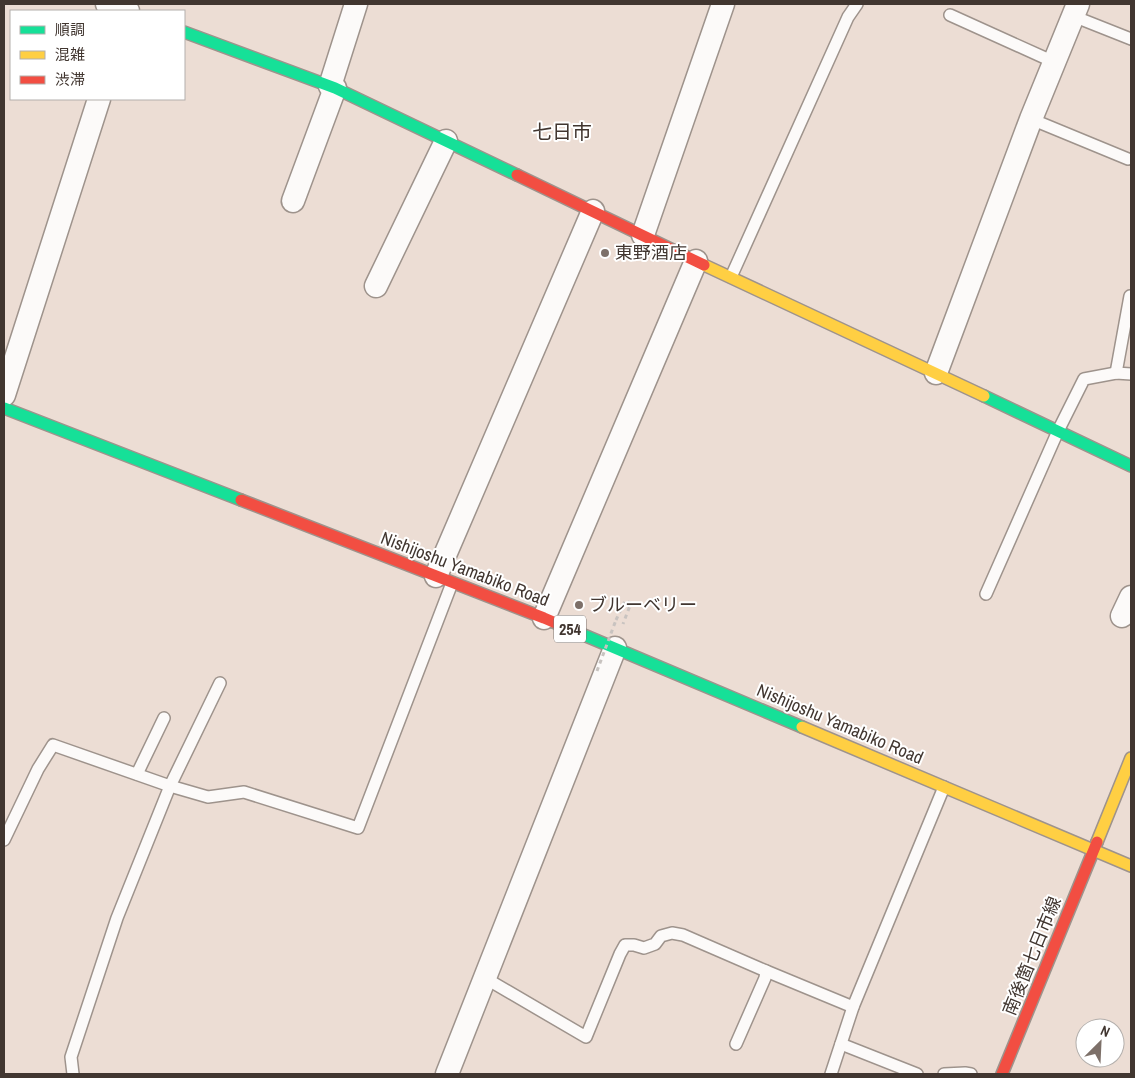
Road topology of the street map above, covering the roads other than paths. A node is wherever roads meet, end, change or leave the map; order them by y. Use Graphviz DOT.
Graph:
graph roads {
  1 [pos="107,4"];
  2 [pos="356,4"];
  3 [pos="723,4"];
  4 [pos="857,4"];
  5 [pos="125,10"];
  6 [pos="1076,10"];
  7 [pos="950,15"];
  8 [pos="185,32"];
  9 [pos="1131,39"];
  10 [pos="1054,62"];
  11 [pos="333,87"];
  12 [pos="98,100"];
  13 [pos="1031,119"];
  14 [pos="446,141"];
  15 [pos="1128,159"];
  16 [pos="293,201"];
  17 [pos="594,211"];
  18 [pos="643,235"];
  19 [pos="696,261"];
  20 [pos="731,278"];
  21 [pos="376,286"];
  22 [pos="1130,296"];
  23 [pos="936,373"];
  24 [pos="1116,373"];
  25 [pos="1131,374"];
  26 [pos="4,395"];
  27 [pos="4,408"];
  28 [pos="1058,431"];
  29 [pos="1131,466"];
  30 [pos="444,580"];
  31 [pos="986,594"];
  32 [pos="544,618"];
  33 [pos="618,639"];
  34 [pos="220,683"];
  35 [pos="164,718"];
  36 [pos="1131,758"];
  37 [pos="137,774"];
  38 [pos="170,786"];
  39 [pos="944,787"];
  40 [pos="4,840"];
  41 [pos="1094,851"];
  42 [pos="1131,866"];
  43 [pos="766,971"];
  44 [pos="485,978"];
  45 [pos="853,1007"];
  46 [pos="736,1044"];
  47 [pos="841,1044"];
  48 [pos="73,1074"];
  49 [pos="447,1074"];
  50 [pos="831,1074"];
  51 [pos="917,1074"];
  52 [pos="944,1074"];
  53 [pos="970,1074"];
  54 [pos="1002,1074"];
  1 -- 5 [label="street"];
  2 -- 11 [label="street"];
  3 -- 18 [label="street"];
  4 -- 20 [label="lane"];
  6 -- 9 [label="lane"];
  6 -- 10 [label="street"];
  7 -- 10 [label="lane"];
  8 -- 11 [label="main road"];
  10 -- 13 [label="street"];
  11 -- 14 [label="main road"];
  11 -- 16 [label="street"];
  12 -- 26 [label="street"];
  13 -- 15 [label="lane"];
  13 -- 23 [label="street"];
  14 -- 17 [label="main road"];
  14 -- 21 [label="street"];
  17 -- 18 [label="main road"];
  17 -- 30 [label="street"];
  18 -- 19 [label="main road"];
  19 -- 20 [label="main road"];
  19 -- 32 [label="street"];
  20 -- 23 [label="main road"];
  22 -- 24 [label="lane"];
  23 -- 28 [label="main road"];
  24 -- 25 [label="lane"];
  24 -- 28 [label="lane"];
  27 -- 30 [label="main road, Nishijoshu Yamabiko Road / 254"];
  28 -- 29 [label="main road"];
  28 -- 31 [label="lane"];
  30 -- 32 [label="main road, Nishijoshu Yamabiko Road / 254"];
  30 -- 38 [label="lane"];
  32 -- 33 [label="main road, Nishijoshu Yamabiko Road / 254"];
  33 -- 39 [label="main road, Nishijoshu Yamabiko Road / 254"];
  33 -- 44 [label="street"];
  34 -- 38 [label="lane"];
  35 -- 37 [label="lane"];
  36 -- 41 [label="main road, 南後箇七日市線"];
  37 -- 38 [label="lane"];
  37 -- 40 [label="lane"];
  38 -- 48 [label="lane"];
  39 -- 41 [label="main road, Nishijoshu Yamabiko Road / 254"];
  39 -- 45 [label="lane"];
  41 -- 42 [label="main road, Nishijoshu Yamabiko Road / 254"];
  41 -- 54 [label="main road, 南後箇七日市線"];
  43 -- 44 [label="lane"];
  43 -- 45 [label="lane"];
  43 -- 46 [label="lane"];
  44 -- 49 [label="street"];
  45 -- 47 [label="lane"];
  47 -- 50 [label="lane"];
  47 -- 51 [label="lane"];
  52 -- 53 [label="lane"];
}
